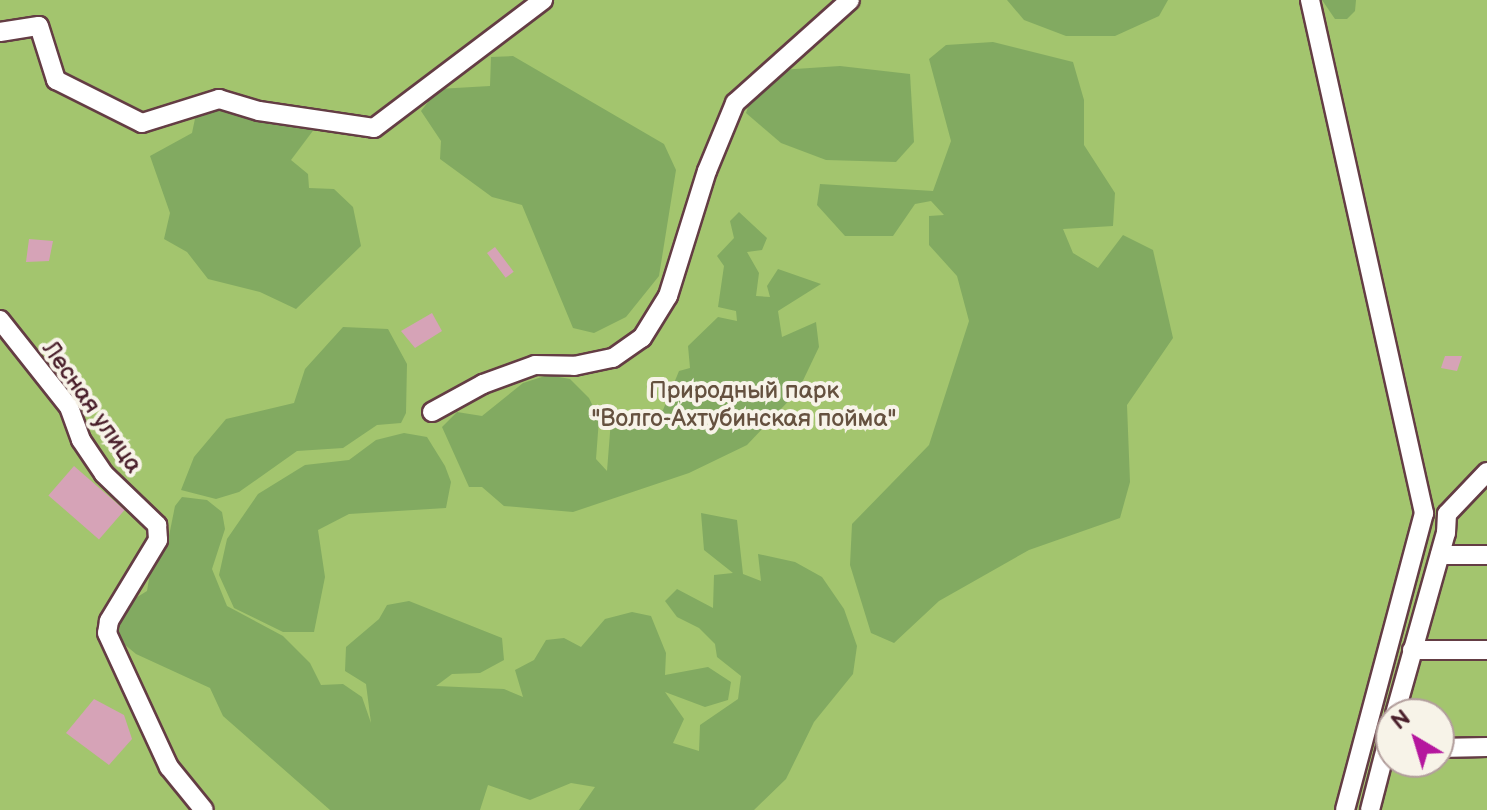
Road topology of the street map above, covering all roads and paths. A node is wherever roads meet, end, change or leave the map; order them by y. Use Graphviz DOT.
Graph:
graph roads {
  1 [pos="543,0"];
  2 [pos="850,0"];
  3 [pos="1310,0"];
  4 [pos="0,32"];
  5 [pos="0,320"];
  6 [pos="432,412"];
  7 [pos="1487,472"];
  8 [pos="1424,513"];
  9 [pos="1447,514"];
  10 [pos="1440,555"];
  11 [pos="1487,555"];
  12 [pos="1412,650"];
  13 [pos="1487,650"];
  14 [pos="1399,698"];
  15 [pos="1487,747"];
  16 [pos="1455,748"];
  17 [pos="1379,778"];
  18 [pos="204,810"];
  19 [pos="1345,810"];
  20 [pos="1370,810"];
  1 -- 4 [label="street"];
  2 -- 6 [label="street"];
  3 -- 8 [label="street"];
  5 -- 18 [label="street, Лесная улица"];
  7 -- 9 [label="street"];
  8 -- 9 [label="street"];
  8 -- 19 [label="street"];
  9 -- 10 [label="street"];
  10 -- 11 [label="street"];
  10 -- 12 [label="street"];
  12 -- 13 [label="street"];
  12 -- 14 [label="street"];
  15 -- 16 [label="street"];
  17 -- 20 [label="street"];
}
